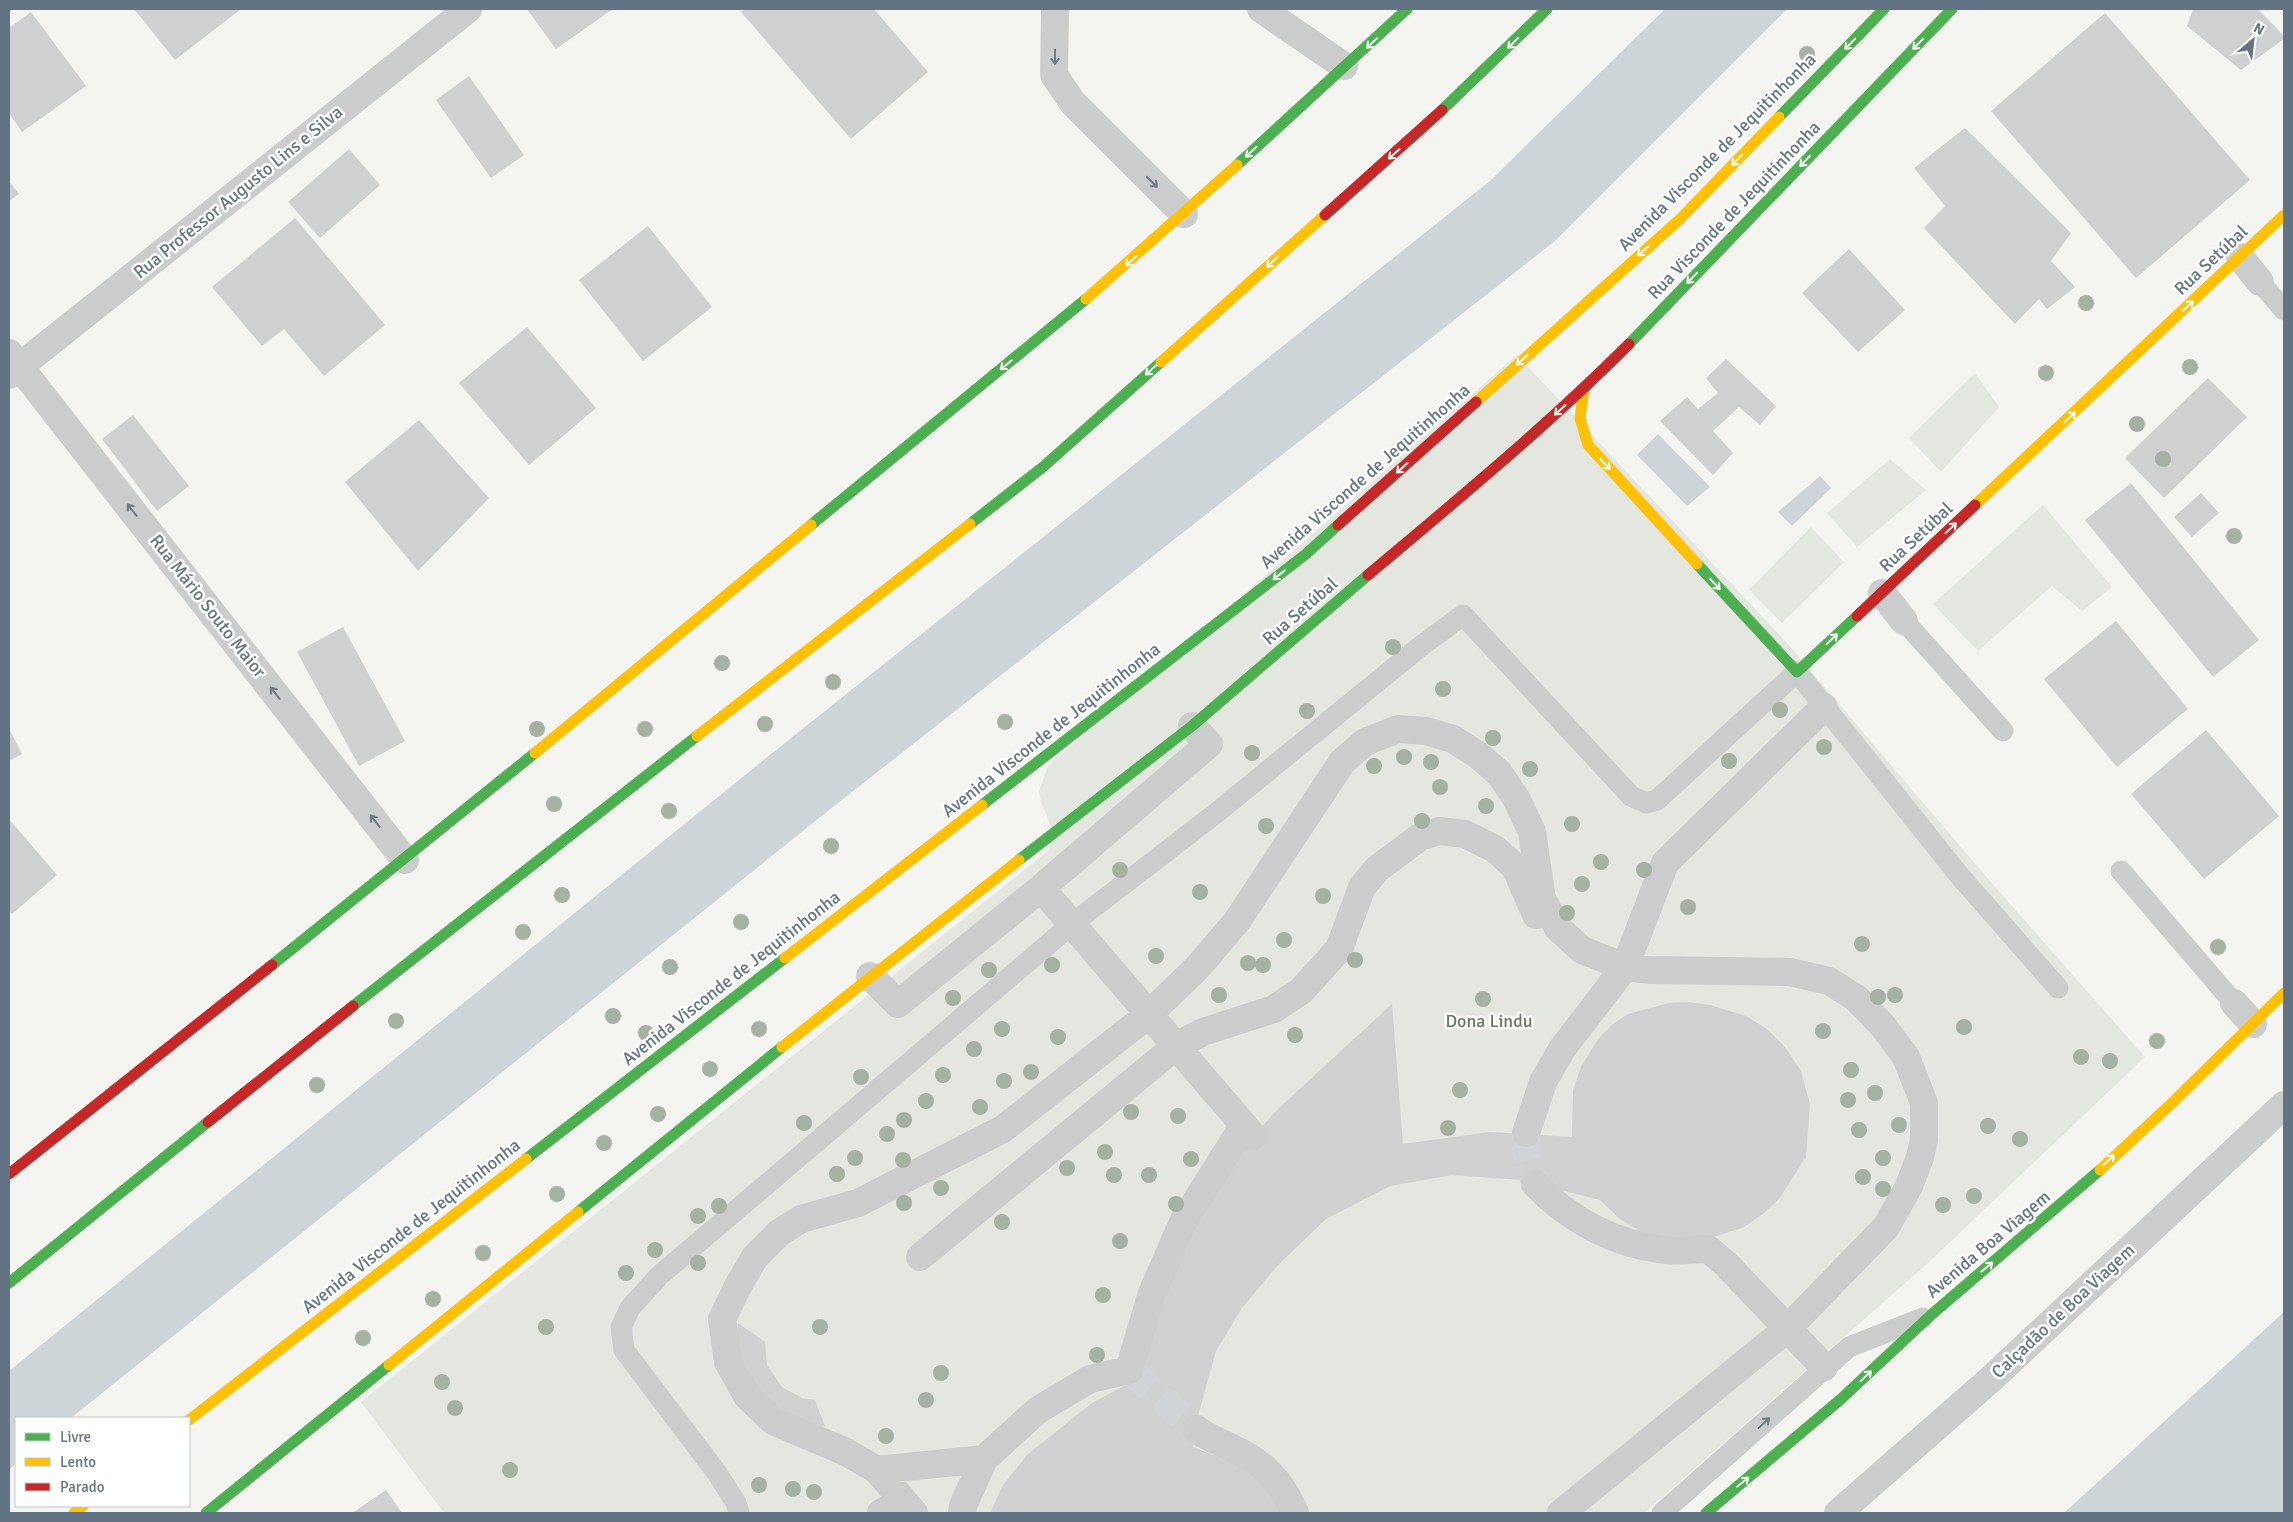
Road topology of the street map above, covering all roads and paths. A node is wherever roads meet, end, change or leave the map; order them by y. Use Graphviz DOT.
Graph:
graph roads {
  1 [pos="468,9"];
  2 [pos="1055,9"];
  3 [pos="1261,9"];
  4 [pos="1407,9"];
  5 [pos="1547,9"];
  6 [pos="1884,9"];
  7 [pos="1952,9"];
  8 [pos="1344,66"];
  9 [pos="1184,214"];
  10 [pos="2284,215"];
  11 [pos="2240,257"];
  12 [pos="2260,282"];
  13 [pos="2284,310"];
  14 [pos="12,365"];
  15 [pos="1584,389"];
  16 [pos="1537,431"];
  17 [pos="1551,432"];
  18 [pos="1574,438"];
  19 [pos="1588,445"];
  20 [pos="1882,593"];
  21 [pos="1904,621"];
  22 [pos="1797,672"];
  23 [pos="1824,707"];
  24 [pos="1192,726"];
  25 [pos="2003,731"];
  26 [pos="405,860"];
  27 [pos="2121,872"];
  28 [pos="1041,888"];
  29 [pos="1072,924"];
  30 [pos="1622,972"];
  31 [pos="870,976"];
  32 [pos="2058,988"];
  33 [pos="2284,993"];
  34 [pos="2234,1003"];
  35 [pos="1148,1015"];
  36 [pos="2253,1024"];
  37 [pos="1176,1046"];
  38 [pos="2284,1105"];
  39 [pos="1526,1133"];
  40 [pos="9,1174"];
  41 [pos="1535,1184"];
  42 [pos="920,1257"];
  43 [pos="9,1283"];
  44 [pos="1932,1315"];
  45 [pos="1788,1328"];
  46 [pos="1824,1367"];
  47 [pos="190,1419"];
  48 [pos="1196,1429"];
  49 [pos="984,1459"];
  50 [pos="878,1470"];
  51 [pos="899,1509"];
  52 [pos="206,1513"];
  53 [pos="739,1513"];
  54 [pos="962,1513"];
  55 [pos="1295,1513"];
  56 [pos="1561,1513"];
  57 [pos="1662,1513"];
  58 [pos="1706,1513"];
  59 [pos="1838,1513"];
  1 -- 14 [label="street, Rua Professor Augusto Lins e Silva"];
  2 -- 9 [label="street, one-way"];
  3 -- 8 [label="street"];
  4 -- 8 [label="street, one-way"];
  5 -- 43 [label="street, one-way"];
  6 -- 47 [label="street, Avenida Visconde de Jequitinhonha, one-way"];
  7 -- 15 [label="street, Rua Visconde de Jequitinhonha, one-way"];
  8 -- 9 [label="street, one-way"];
  9 -- 26 [label="street, one-way"];
  10 -- 11 [label="street, Rua Setúbal"];
  11 -- 12 [label="street"];
  20 -- 11 [label="street, Rua Setúbal, one-way"];
  12 -- 13 [label="lane"];
  26 -- 14 [label="street, Rua Mário Souto Maior, one-way"];
  15 -- 16 [label="street, Rua Visconde de Jequitinhonha, one-way"];
  15 -- 19 [label="street"];
  16 -- 17 [label="street"];
  16 -- 24 [label="street, Rua Setúbal"];
  18 -- 19 [label="street"];
  19 -- 22 [label="street, one-way"];
  20 -- 21 [label="street"];
  22 -- 20 [label="street, Rua Setúbal, one-way"];
  21 -- 25 [label="lane"];
  22 -- 23 [label="lane"];
  22 -- 29 [label="lane"];
  23 -- 30 [label="street"];
  23 -- 32 [label="lane"];
  24 -- 28 [label="street"];
  24 -- 31 [label="street, Rua Setúbal"];
  26 -- 40 [label="street"];
  27 -- 34 [label="lane"];
  28 -- 29 [label="street"];
  28 -- 31 [label="street"];
  29 -- 35 [label="street"];
  29 -- 53 [label="lane"];
  30 -- 35 [label="street"];
  30 -- 37 [label="street"];
  30 -- 39 [label="street"];
  30 -- 45 [label="street"];
  31 -- 52 [label="street"];
  33 -- 36 [label="street, Avenida Boa Viagem"];
  34 -- 36 [label="street"];
  35 -- 37 [label="street"];
  35 -- 50 [label="street"];
  44 -- 36 [label="street, Avenida Boa Viagem, one-way"];
  37 -- 42 [label="street"];
  37 -- 49 [label="street"];
  38 -- 59 [label="street, Calçadão de Boa Viagem"];
  41 -- 45 [label="street"];
  44 -- 46 [label="lane"];
  58 -- 44 [label="street, Avenida Boa Viagem, one-way"];
  45 -- 46 [label="street"];
  45 -- 56 [label="street"];
  57 -- 46 [label="lane, one-way"];
  48 -- 55 [label="street"];
  49 -- 50 [label="street"];
  49 -- 54 [label="street"];
  50 -- 51 [label="street"];
}
